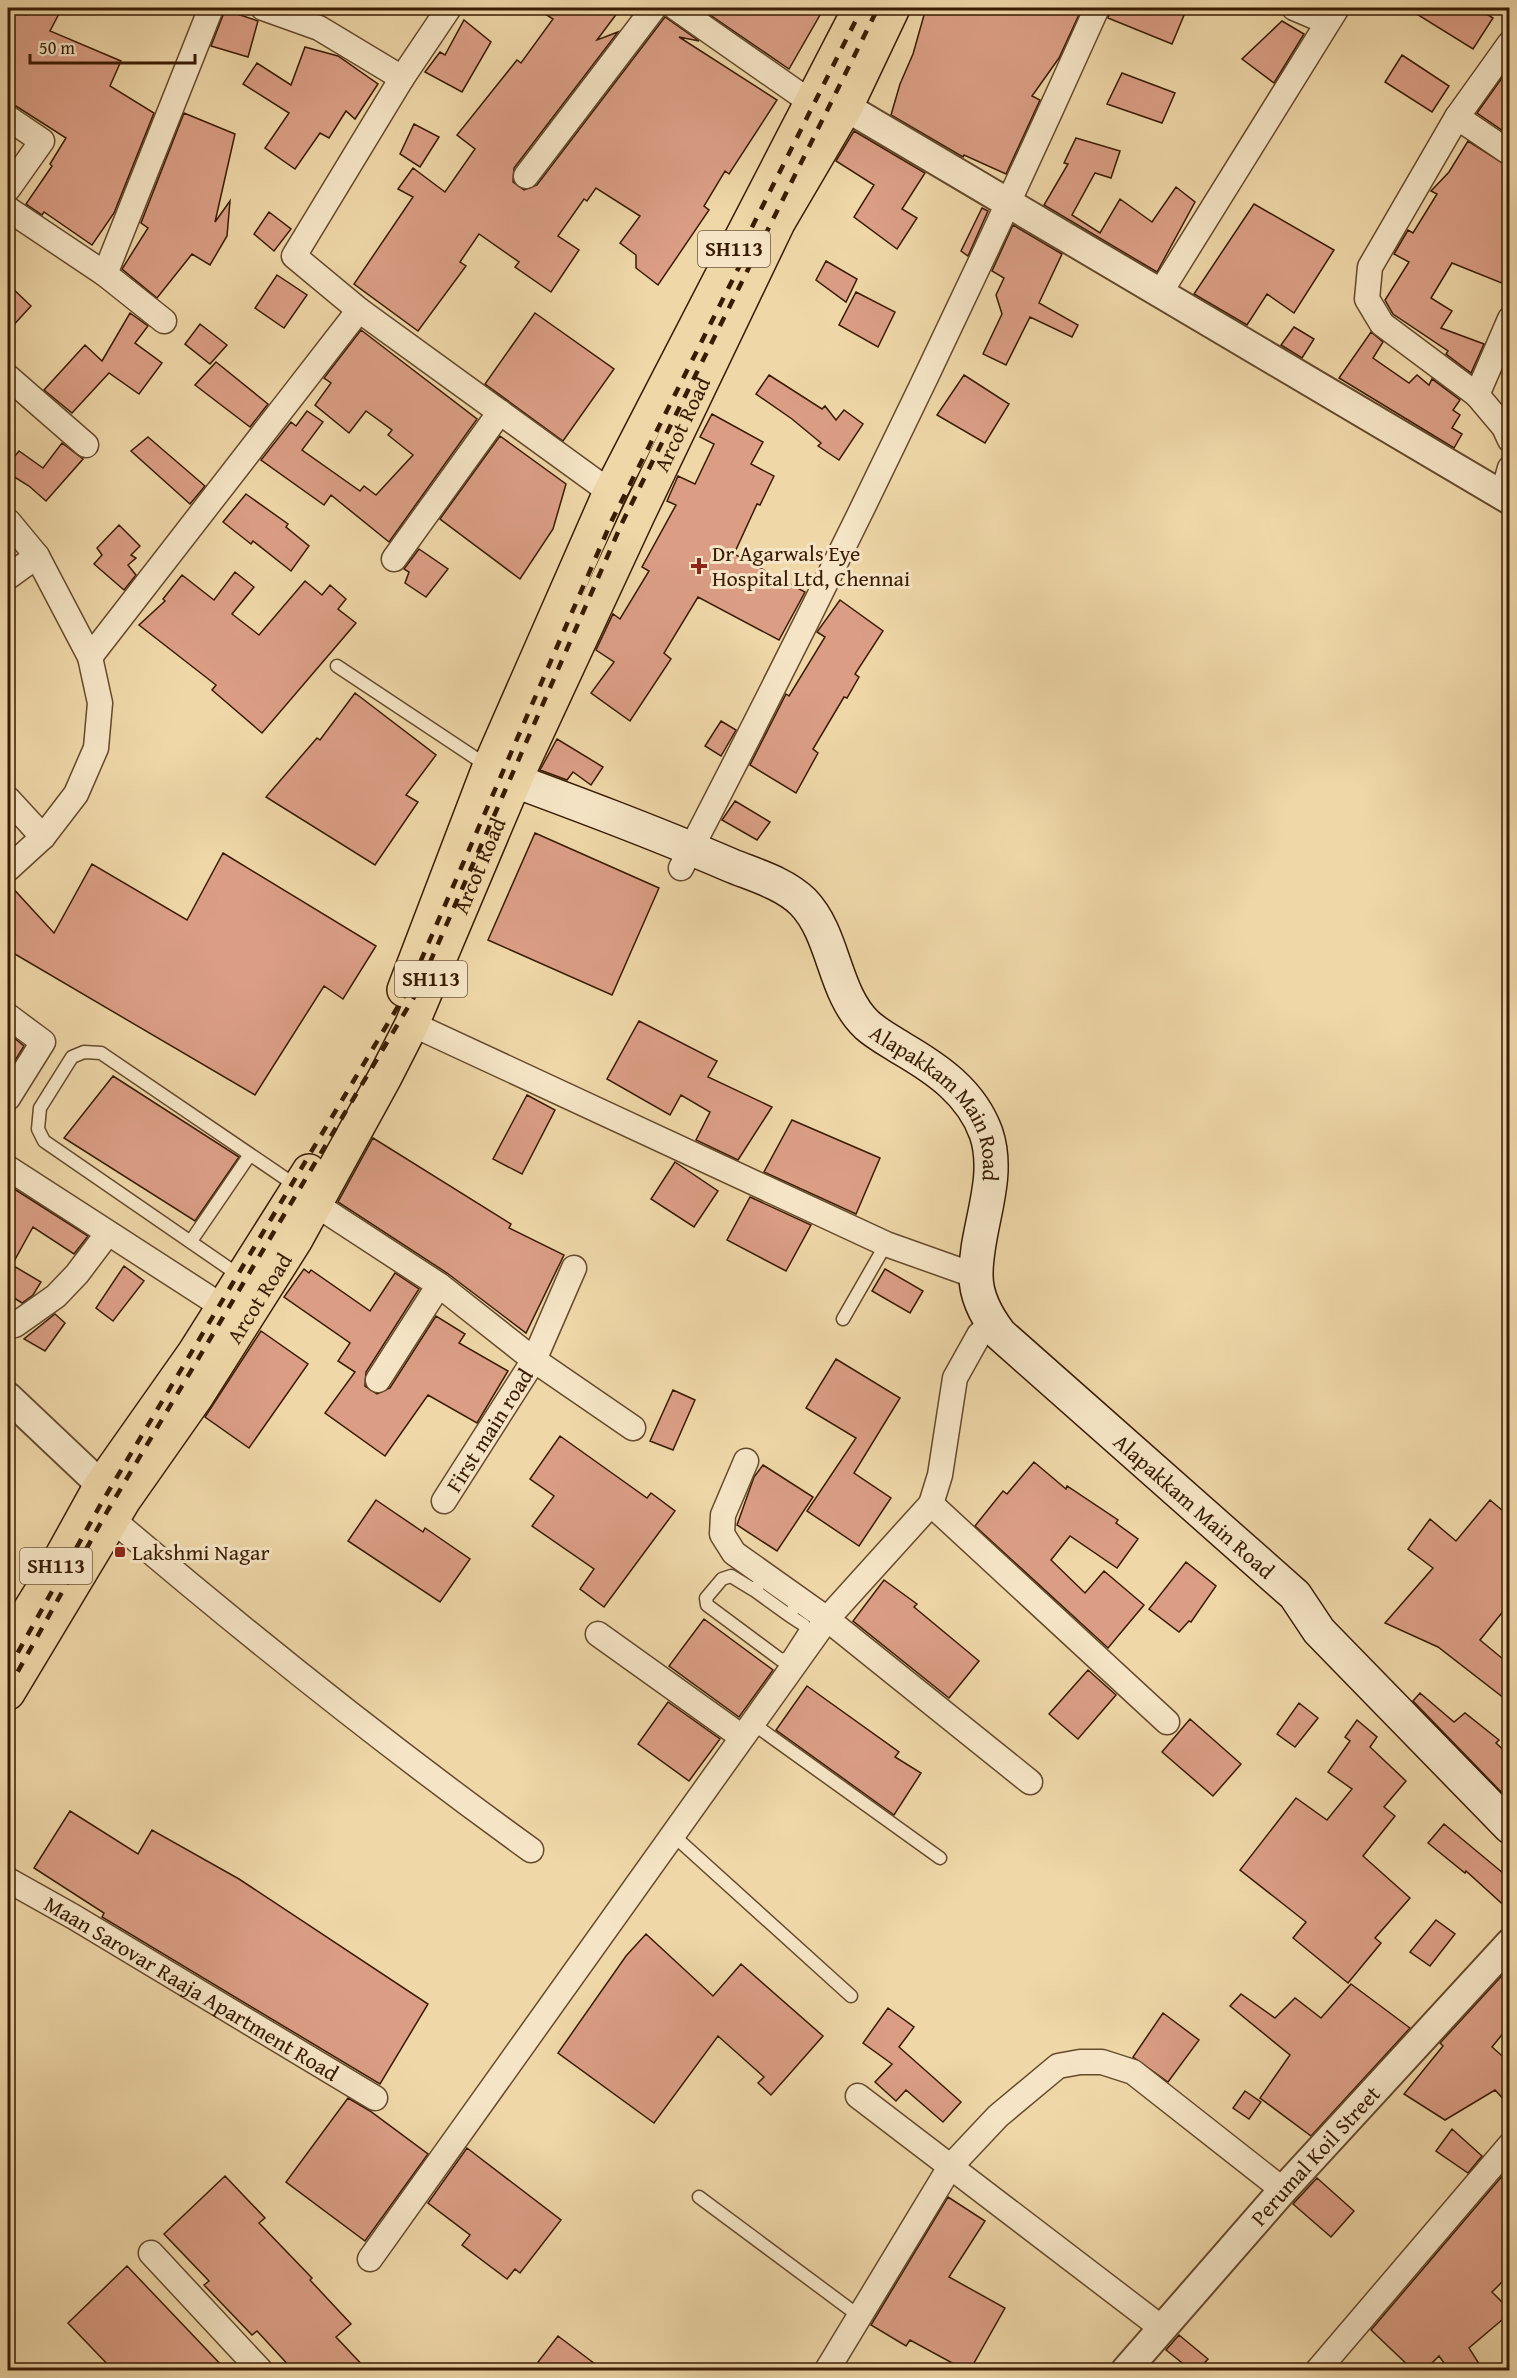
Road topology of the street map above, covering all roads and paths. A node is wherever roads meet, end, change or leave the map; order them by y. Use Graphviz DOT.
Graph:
graph roads {
  1 [pos="211,8"];
  2 [pos="263,8"];
  3 [pos="449,8"];
  4 [pos="654,8"];
  5 [pos="676,8"];
  6 [pos="860,8"];
  7 [pos="893,8"];
  8 [pos="1097,8"];
  9 [pos="1294,8"];
  10 [pos="1332,15"];
  11 [pos="1509,43"];
  12 [pos="402,78"];
  13 [pos="809,101"];
  14 [pos="846,107"];
  15 [pos="1457,117"];
  16 [pos="8,118"];
  17 [pos="1509,153"];
  18 [pos="526,176"];
  19 [pos="8,189"];
  20 [pos="1009,203"];
  21 [pos="8,209"];
  22 [pos="105,274"];
  23 [pos="1160,293"];
  24 [pos="359,310"];
  25 [pos="1509,319"];
  26 [pos="164,321"];
  27 [pos="8,377"];
  28 [pos="1477,395"];
  29 [pos="500,412"];
  30 [pos="1509,440"];
  31 [pos="86,445"];
  32 [pos="1509,468"];
  33 [pos="610,492"];
  34 [pos="1506,498"];
  35 [pos="8,521"];
  36 [pos="37,556"];
  37 [pos="394,559"];
  38 [pos="8,577"];
  39 [pos="90,657"];
  40 [pos="338,666"];
  41 [pos="498,785"];
  42 [pos="8,799"];
  43 [pos="43,837"];
  44 [pos="686,858"];
  45 [pos="8,869"];
  46 [pos="8,1017"];
  47 [pos="412,1024"];
  48 [pos="8,1098"];
  49 [pos="249,1156"];
  50 [pos="8,1168"];
  51 [pos="307,1196"];
  52 [pos="108,1233"];
  53 [pos="191,1241"];
  54 [pos="886,1244"];
  55 [pos="574,1268"];
  56 [pos="967,1273"];
  57 [pos="242,1278"];
  58 [pos="439,1285"];
  59 [pos="223,1308"];
  60 [pos="843,1319"];
  61 [pos="8,1326"];
  62 [pos="986,1329"];
  63 [pos="534,1360"];
  64 [pos="378,1380"];
  65 [pos="8,1397"];
  66 [pos="633,1428"];
  67 [pos="746,1461"];
  68 [pos="101,1485"];
  69 [pos="444,1501"];
  70 [pos="931,1504"];
  71 [pos="112,1519"];
  72 [pos="760,1583"];
  73 [pos="794,1607"];
  74 [pos="827,1619"];
  75 [pos="598,1634"];
  76 [pos="8,1645"];
  77 [pos="8,1693"];
  78 [pos="1167,1722"];
  79 [pos="747,1730"];
  80 [pos="1030,1782"];
  81 [pos="1509,1827"];
  82 [pos="673,1835"];
  83 [pos="531,1850"];
  84 [pos="939,1858"];
  85 [pos="8,1880"];
  86 [pos="1509,1943"];
  87 [pos="851,1996"];
  88 [pos="858,2097"];
  89 [pos="375,2098"];
  90 [pos="1509,2145"];
  91 [pos="950,2167"];
  92 [pos="1283,2190"];
  93 [pos="699,2197"];
  94 [pos="151,2253"];
  95 [pos="370,2259"];
  96 [pos="859,2316"];
  97 [pos="1162,2329"];
  98 [pos="260,2370"];
  99 [pos="827,2370"];
  100 [pos="1126,2370"];
  101 [pos="1318,2370"];
  1 -- 22 [label="street"];
  2 -- 12 [label="street"];
  3 -- 12 [label="street"];
  4 -- 18 [label="street"];
  5 -- 13 [label="street"];
  6 -- 13 [label="main road, Arcot Road / SH113"];
  7 -- 14 [label="main road, Arcot Road / SH113"];
  8 -- 20 [label="street"];
  9 -- 10 [label="street"];
  10 -- 23 [label="street"];
  11 -- 15 [label="street"];
  12 -- 24 [label="street"];
  13 -- 33 [label="main road, Arcot Road / SH113"];
  14 -- 20 [label="street"];
  14 -- 41 [label="main road, Arcot Road / SH113"];
  15 -- 17 [label="street"];
  15 -- 28 [label="street"];
  16 -- 19 [label="street"];
  20 -- 23 [label="street"];
  20 -- 44 [label="street"];
  21 -- 22 [label="street"];
  22 -- 26 [label="street"];
  23 -- 34 [label="street"];
  24 -- 29 [label="street"];
  24 -- 39 [label="street"];
  25 -- 28 [label="street"];
  27 -- 31 [label="street"];
  28 -- 30 [label="street"];
  29 -- 33 [label="street"];
  29 -- 37 [label="street"];
  32 -- 34 [label="street"];
  33 -- 41 [label="main road, Arcot Road / SH113"];
  35 -- 36 [label="street"];
  36 -- 38 [label="street"];
  36 -- 39 [label="street"];
  39 -- 43 [label="street"];
  40 -- 41 [label="lane"];
  41 -- 44 [label="main road, Alapakkam Main Road"];
  41 -- 47 [label="main road, Arcot Road / SH113"];
  41 -- 51 [label="main road, Arcot Road / SH113"];
  42 -- 43 [label="street"];
  43 -- 45 [label="street"];
  44 -- 56 [label="main road, Alapakkam Main Road"];
  46 -- 48 [label="street"];
  47 -- 51 [label="main road, Arcot Road / SH113"];
  47 -- 54 [label="street"];
  49 -- 51 [label="lane"];
  49 -- 53 [label="lane"];
  49 -- 53 [label="lane"];
  50 -- 52 [label="street"];
  51 -- 57 [label="main road, Arcot Road / SH113"];
  51 -- 58 [label="street, First main road"];
  51 -- 71 [label="main road, Arcot Road / SH113"];
  52 -- 59 [label="street"];
  52 -- 61 [label="street"];
  53 -- 57 [label="lane"];
  54 -- 56 [label="street"];
  54 -- 60 [label="lane"];
  55 -- 63 [label="street, First main road"];
  56 -- 62 [label="main road, Alapakkam Main Road"];
  57 -- 59 [label="main road, Arcot Road / SH113"];
  58 -- 63 [label="street, First main road"];
  58 -- 64 [label="street"];
  59 -- 68 [label="main road, Arcot Road / SH113"];
  62 -- 70 [label="street"];
  62 -- 81 [label="main road, Alapakkam Main Road"];
  63 -- 66 [label="street"];
  63 -- 69 [label="street, First main road"];
  65 -- 68 [label="street"];
  67 -- 72 [label="street"];
  68 -- 76 [label="main road, Arcot Road / SH113"];
  70 -- 74 [label="street"];
  70 -- 78 [label="street"];
  71 -- 77 [label="main road, Arcot Road / SH113"];
  71 -- 83 [label="street"];
  72 -- 73 [label="street"];
  72 -- 73 [label="lane"];
  73 -- 74 [label="street"];
  74 -- 79 [label="street"];
  74 -- 80 [label="street"];
  75 -- 79 [label="street"];
  79 -- 82 [label="street"];
  79 -- 84 [label="lane"];
  82 -- 87 [label="lane"];
  82 -- 95 [label="street"];
  85 -- 89 [label="street, Maan Sarovar Raaja Apartment Road"];
  86 -- 92 [label="street, Perumal Koil Street"];
  88 -- 91 [label="street"];
  90 -- 101 [label="street"];
  91 -- 92 [label="street"];
  91 -- 96 [label="street"];
  91 -- 97 [label="street"];
  92 -- 97 [label="street, Perumal Koil Street"];
  93 -- 96 [label="lane"];
  94 -- 98 [label="street"];
  96 -- 99 [label="street"];
  97 -- 100 [label="street, Perumal Koil Street"];
}
